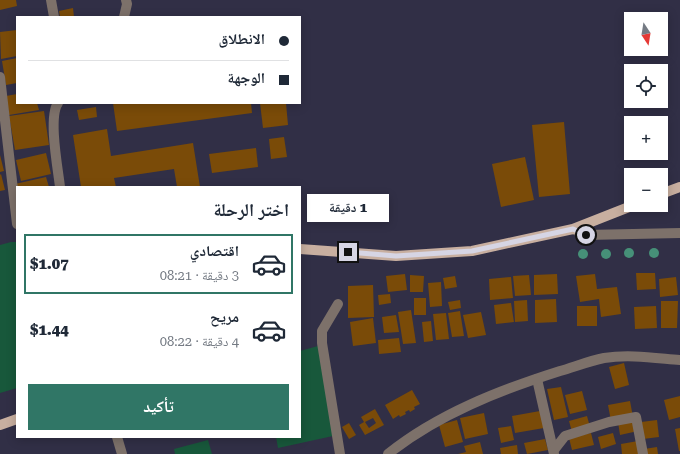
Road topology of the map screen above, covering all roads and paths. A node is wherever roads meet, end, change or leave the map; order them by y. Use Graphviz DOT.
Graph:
graph roads {
  1 [pos="51,0"];
  2 [pos="126,0"];
  3 [pos="54,16"];
  4 [pos="124,16"];
  5 [pos="0,77"];
  6 [pos="57,104"];
  7 [pos="60,186"];
  8 [pos="680,187"];
  9 [pos="668,191"];
  10 [pos="624,209"];
  11 [pos="16,215"];
  12 [pos="573,229"];
  13 [pos="680,233"];
  14 [pos="301,249"];
  15 [pos="338,304"];
  16 [pos="680,360"];
  17 [pos="537,379"];
  18 [pos="16,419"];
  19 [pos="0,425"];
  20 [pos="117,438"];
  21 [pos="554,452"];
  22 [pos="122,454"];
  23 [pos="340,454"];
  24 [pos="388,454"];
  25 [pos="643,454"];
  1 -- 3 [label="street"];
  2 -- 4 [label="street"];
  5 -- 11 [label="street"];
  6 -- 7 [label="street"];
  8 -- 9 [label="main road"];
  10 -- 12 [label="main road"];
  12 -- 13 [label="street"];
  12 -- 14 [label="main road"];
  15 -- 23 [label="street"];
  16 -- 17 [label="street"];
  17 -- 21 [label="street"];
  17 -- 24 [label="street"];
  18 -- 19 [label="main road"];
  20 -- 22 [label="street"];
  21 -- 25 [label="street"];
}
